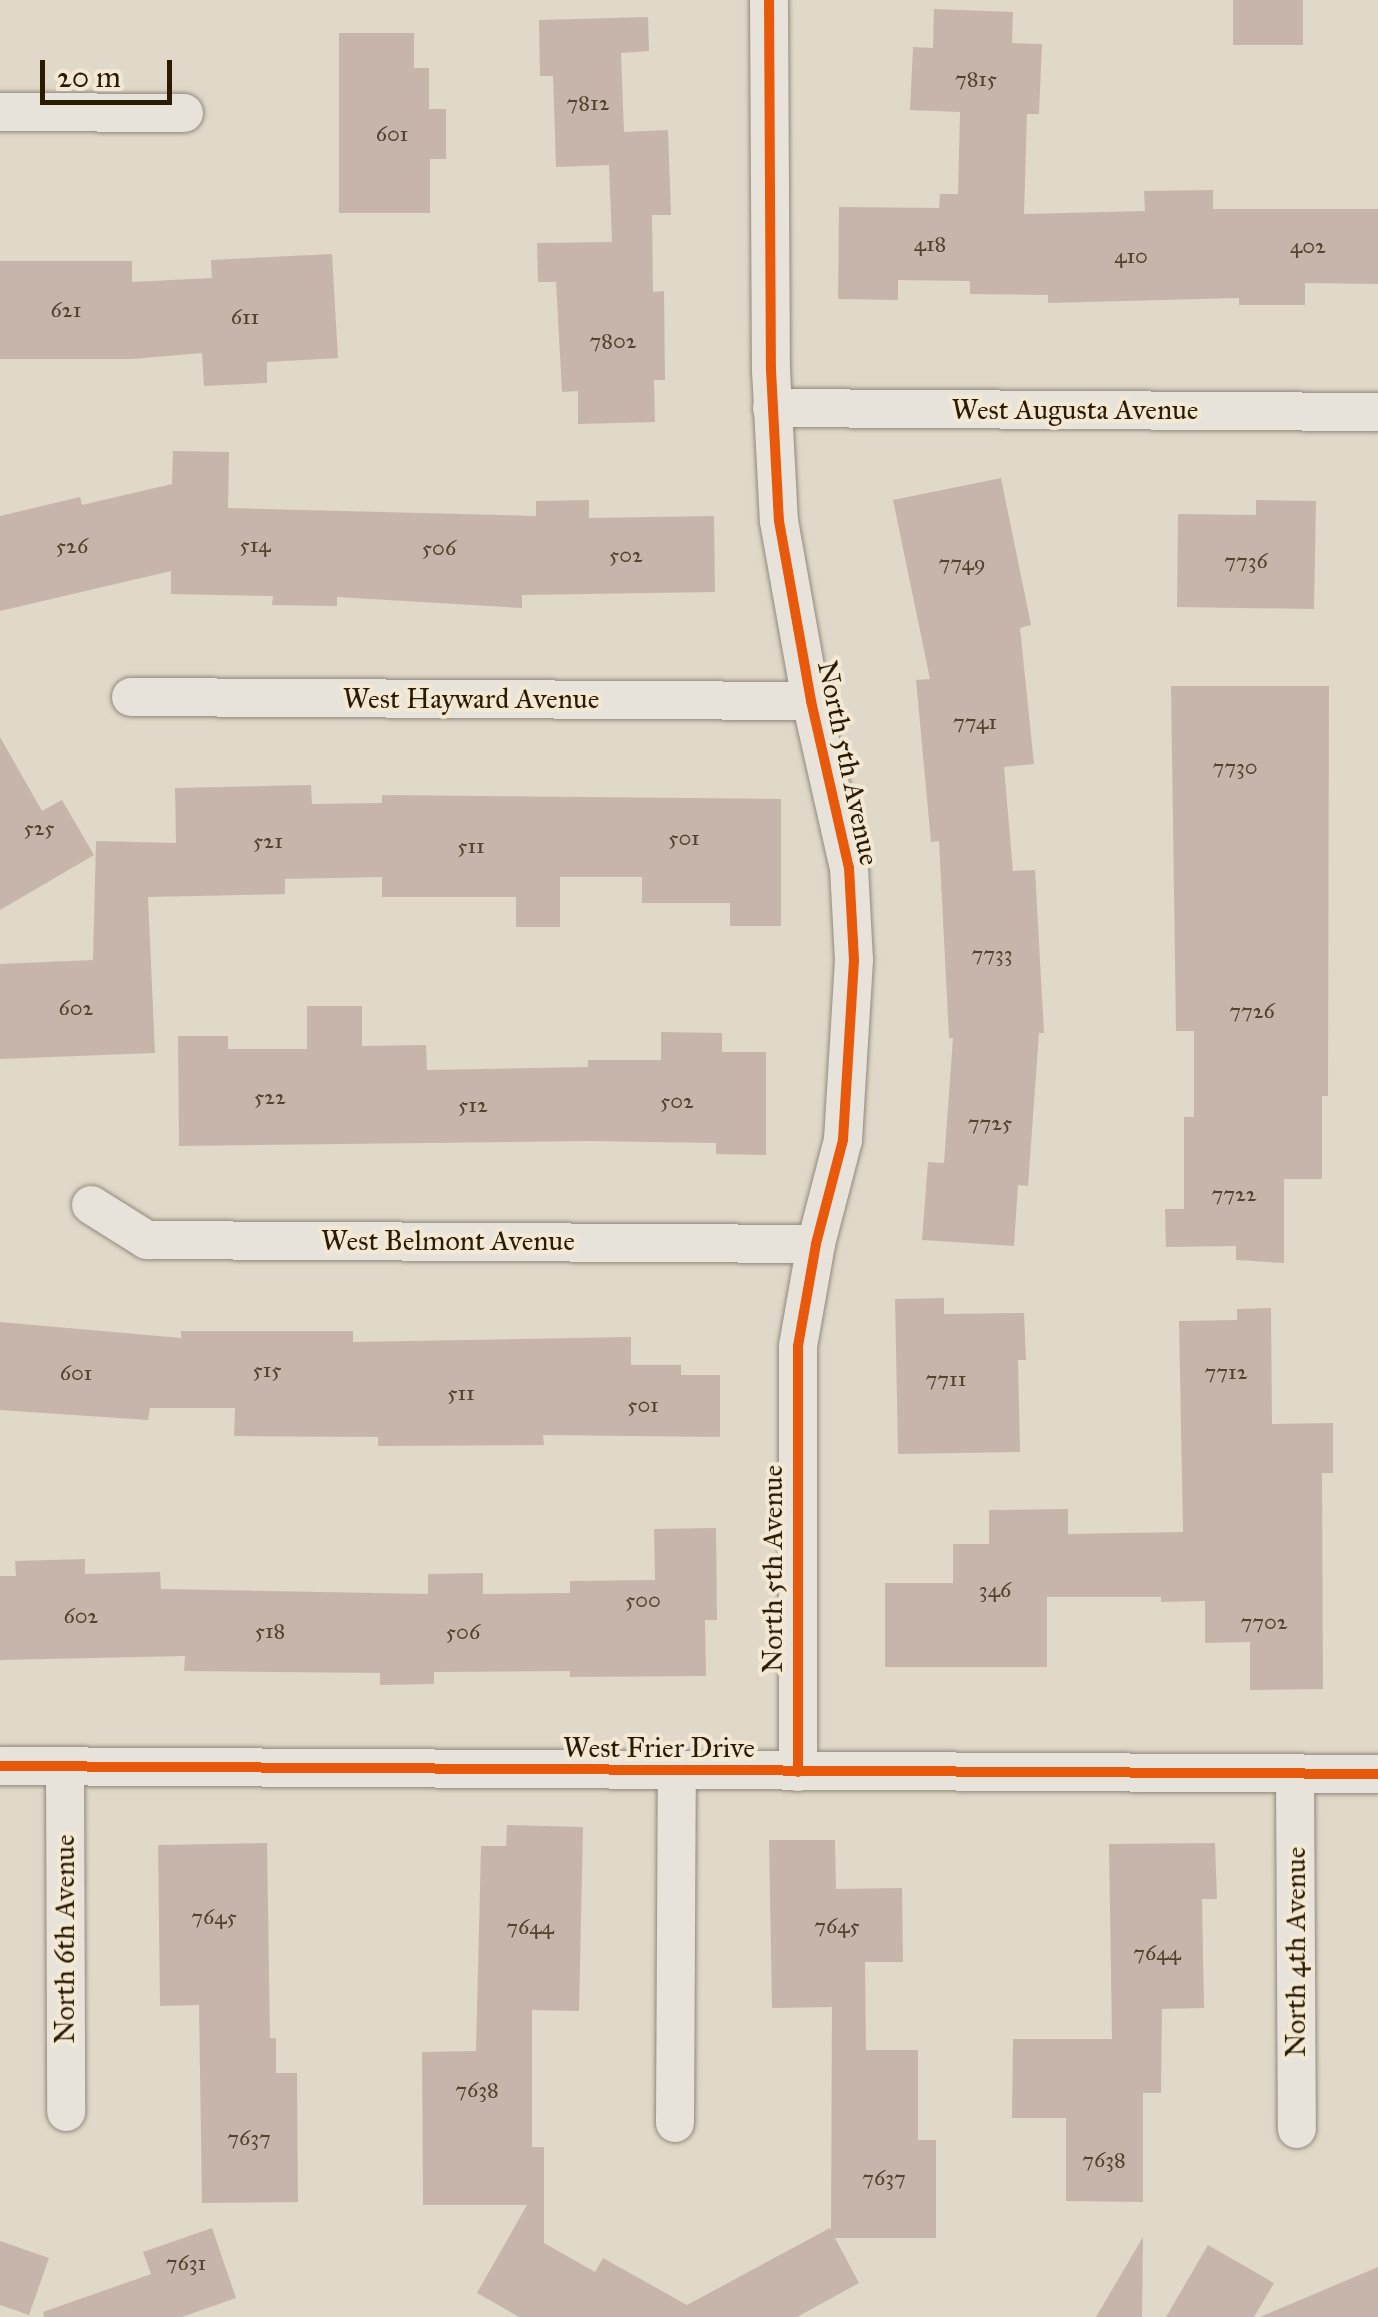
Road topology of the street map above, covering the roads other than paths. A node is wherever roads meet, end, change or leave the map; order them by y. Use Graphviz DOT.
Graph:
graph roads {
  1 [pos="769,0"];
  2 [pos="0,112"];
  3 [pos="184,113"];
  4 [pos="772,408"];
  5 [pos="1378,412"];
  6 [pos="131,696"];
  7 [pos="811,701"];
  8 [pos="91,1205"];
  9 [pos="816,1244"];
  10 [pos="0,1766"];
  11 [pos="64,1767"];
  12 [pos="677,1770"];
  13 [pos="798,1772"];
  14 [pos="1295,1774"];
  15 [pos="1378,1774"];
  16 [pos="66,2112"];
  17 [pos="675,2123"];
  18 [pos="1296,2129"];
  1 -- 4 [label="street, North 5th Avenue"];
  2 -- 3 [label="street"];
  4 -- 5 [label="street, West Augusta Avenue"];
  4 -- 7 [label="street, North 5th Avenue"];
  6 -- 7 [label="street, West Hayward Avenue"];
  7 -- 9 [label="street, North 5th Avenue"];
  8 -- 9 [label="street, West Belmont Avenue"];
  9 -- 13 [label="street, North 5th Avenue"];
  10 -- 11 [label="street, West Frier Drive"];
  11 -- 12 [label="street, West Frier Drive"];
  11 -- 16 [label="street, North 6th Avenue"];
  12 -- 13 [label="street, West Frier Drive"];
  12 -- 17 [label="street"];
  13 -- 14 [label="street, West Frier Drive"];
  14 -- 15 [label="street, West Frier Drive"];
  14 -- 18 [label="street, North 4th Avenue"];
}
